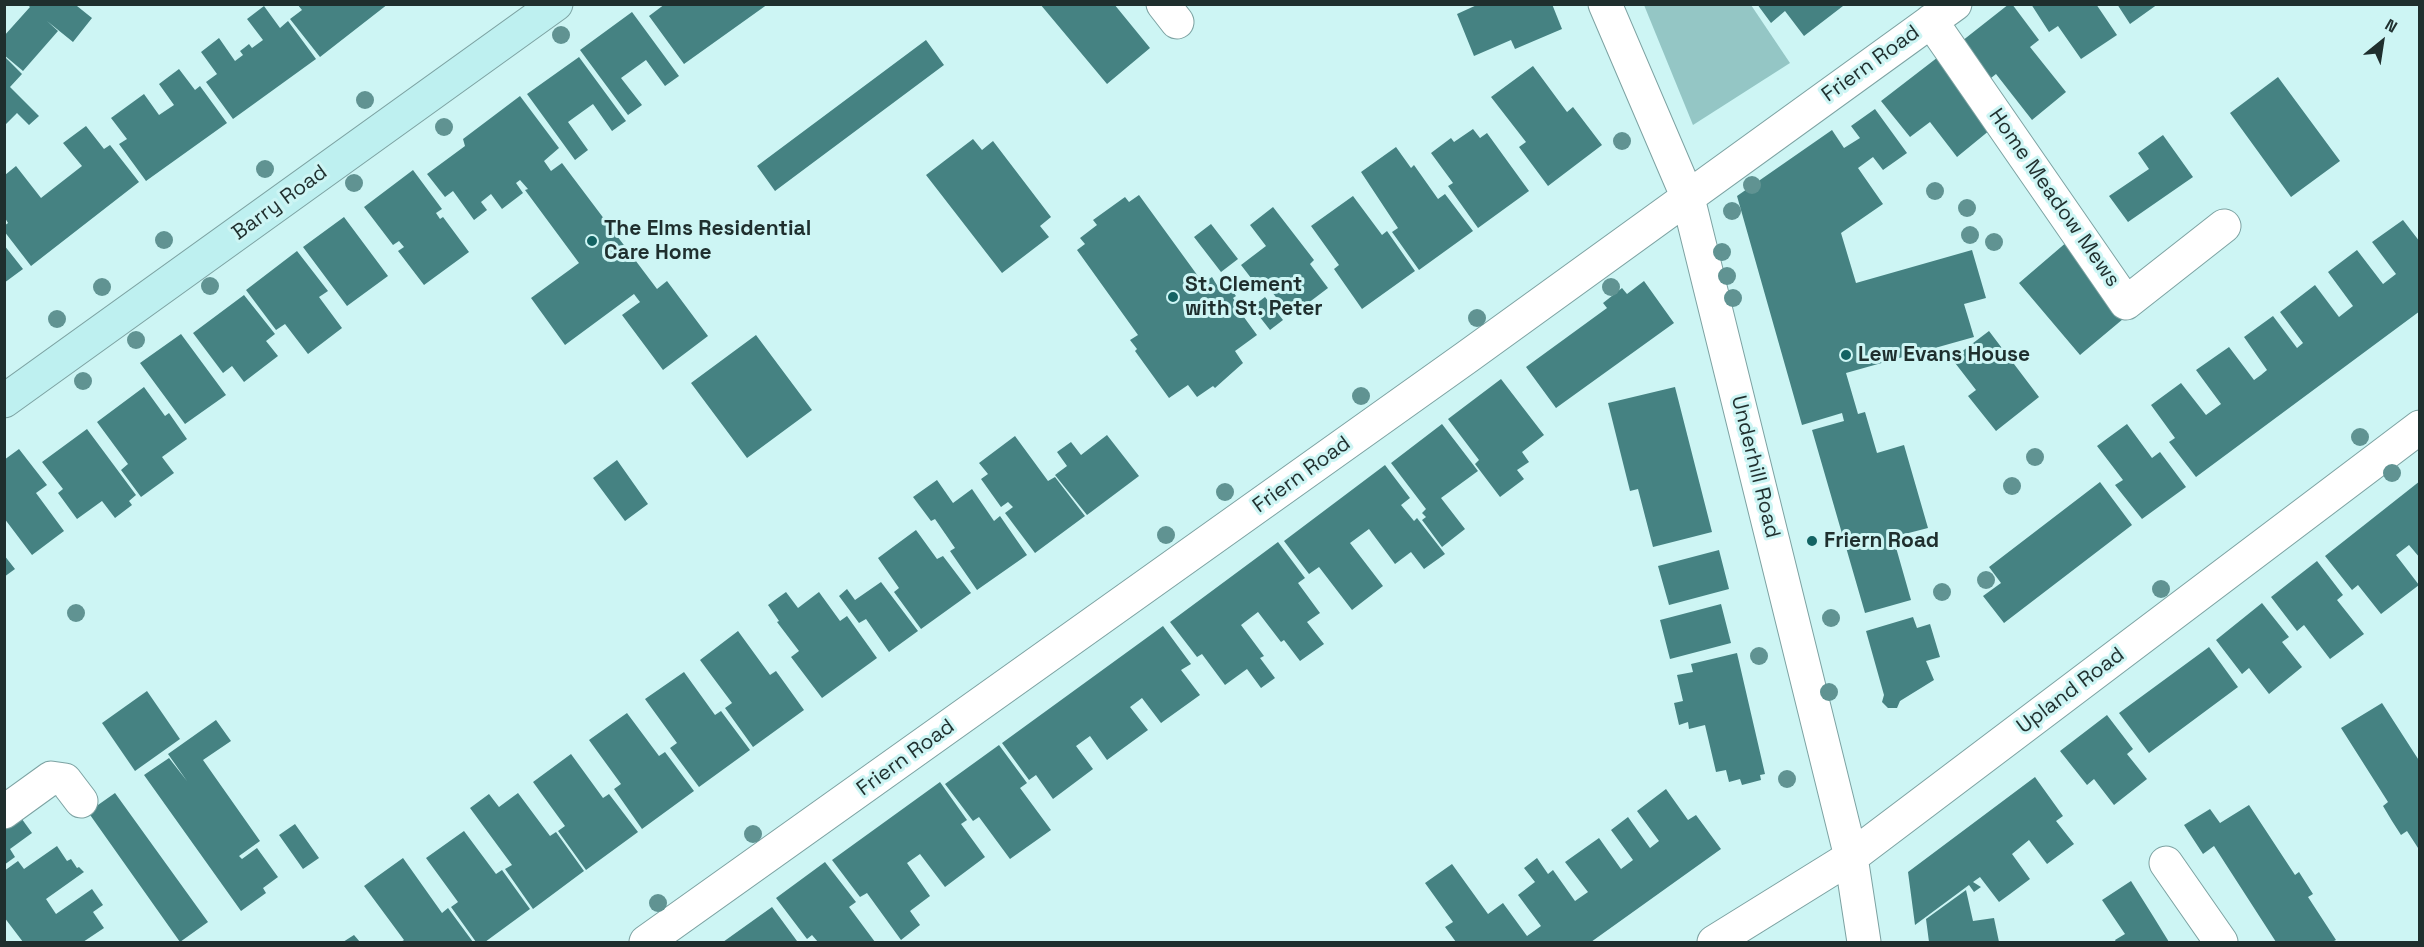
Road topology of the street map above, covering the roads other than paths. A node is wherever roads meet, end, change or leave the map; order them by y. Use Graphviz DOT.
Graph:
graph roads {
  1 [pos="556,4"];
  2 [pos="1605,4"];
  3 [pos="1943,13"];
  4 [pos="1688,198"];
  5 [pos="2224,226"];
  6 [pos="4,402"];
  7 [pos="2420,427"];
  8 [pos="81,801"];
  9 [pos="4,812"];
  10 [pos="1851,857"];
  11 [pos="2166,863"];
  12 [pos="646,942"];
  13 [pos="1714,942"];
  14 [pos="1864,942"];
  15 [pos="2221,942"];
  1 -- 6 [label="main road, Barry Road"];
  2 -- 4 [label="street, Underhill Road"];
  3 -- 4 [label="street, Friern Road"];
  3 -- 5 [label="street, Home Meadow Mews"];
  4 -- 10 [label="street, Underhill Road"];
  4 -- 12 [label="street, Friern Road"];
  7 -- 10 [label="street, Upland Road"];
  8 -- 9 [label="street"];
  10 -- 13 [label="street, Upland Road"];
  10 -- 14 [label="street, Underhill Road"];
  11 -- 15 [label="street"];
}
